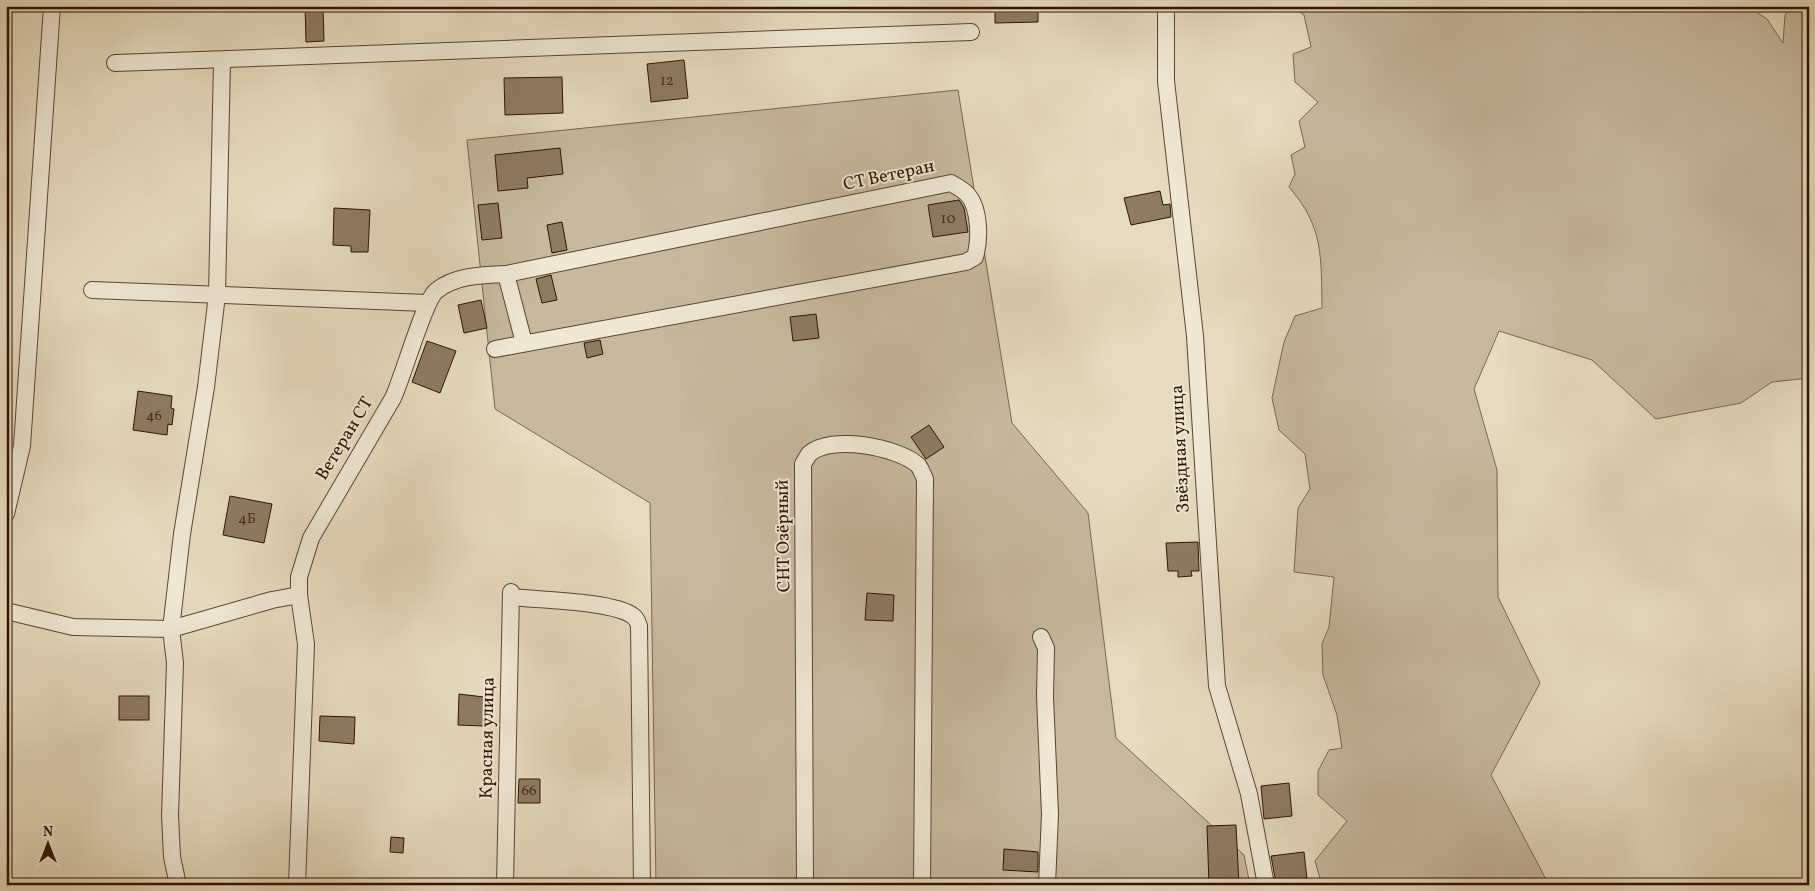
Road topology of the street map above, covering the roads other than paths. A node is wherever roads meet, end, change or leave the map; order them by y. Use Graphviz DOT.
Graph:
graph roads {
  1 [pos="52,6"];
  2 [pos="1166,6"];
  3 [pos="972,32"];
  4 [pos="222,61"];
  5 [pos="115,63"];
  6 [pos="506,274"];
  7 [pos="92,290"];
  8 [pos="217,295"];
  9 [pos="427,303"];
  10 [pos="524,343"];
  11 [pos="495,349"];
  12 [pos="6,514"];
  13 [pos="299,595"];
  14 [pos="6,611"];
  15 [pos="172,629"];
  16 [pos="1042,637"];
  17 [pos="178,885"];
  18 [pos="297,885"];
  19 [pos="505,885"];
  20 [pos="642,885"];
  21 [pos="805,885"];
  22 [pos="922,885"];
  23 [pos="1047,885"];
  24 [pos="1266,885"];
  1 -- 12 [label="street"];
  2 -- 24 [label="street, Звёздная улица"];
  3 -- 4 [label="street"];
  4 -- 5 [label="street"];
  4 -- 8 [label="street"];
  6 -- 9 [label="street, СТ Ветеран"];
  6 -- 10 [label="street"];
  6 -- 10 [label="street, СТ Ветеран"];
  7 -- 8 [label="street"];
  8 -- 9 [label="street"];
  8 -- 15 [label="street"];
  9 -- 13 [label="street, Ветеран СТ"];
  10 -- 11 [label="street, СТ Ветеран"];
  13 -- 15 [label="street"];
  13 -- 18 [label="street, Ветеран СТ"];
  14 -- 15 [label="street"];
  15 -- 17 [label="street"];
  16 -- 23 [label="street"];
  19 -- 20 [label="street, Красная улица"];
  21 -- 22 [label="street, СНТ Озёрный"];
}
